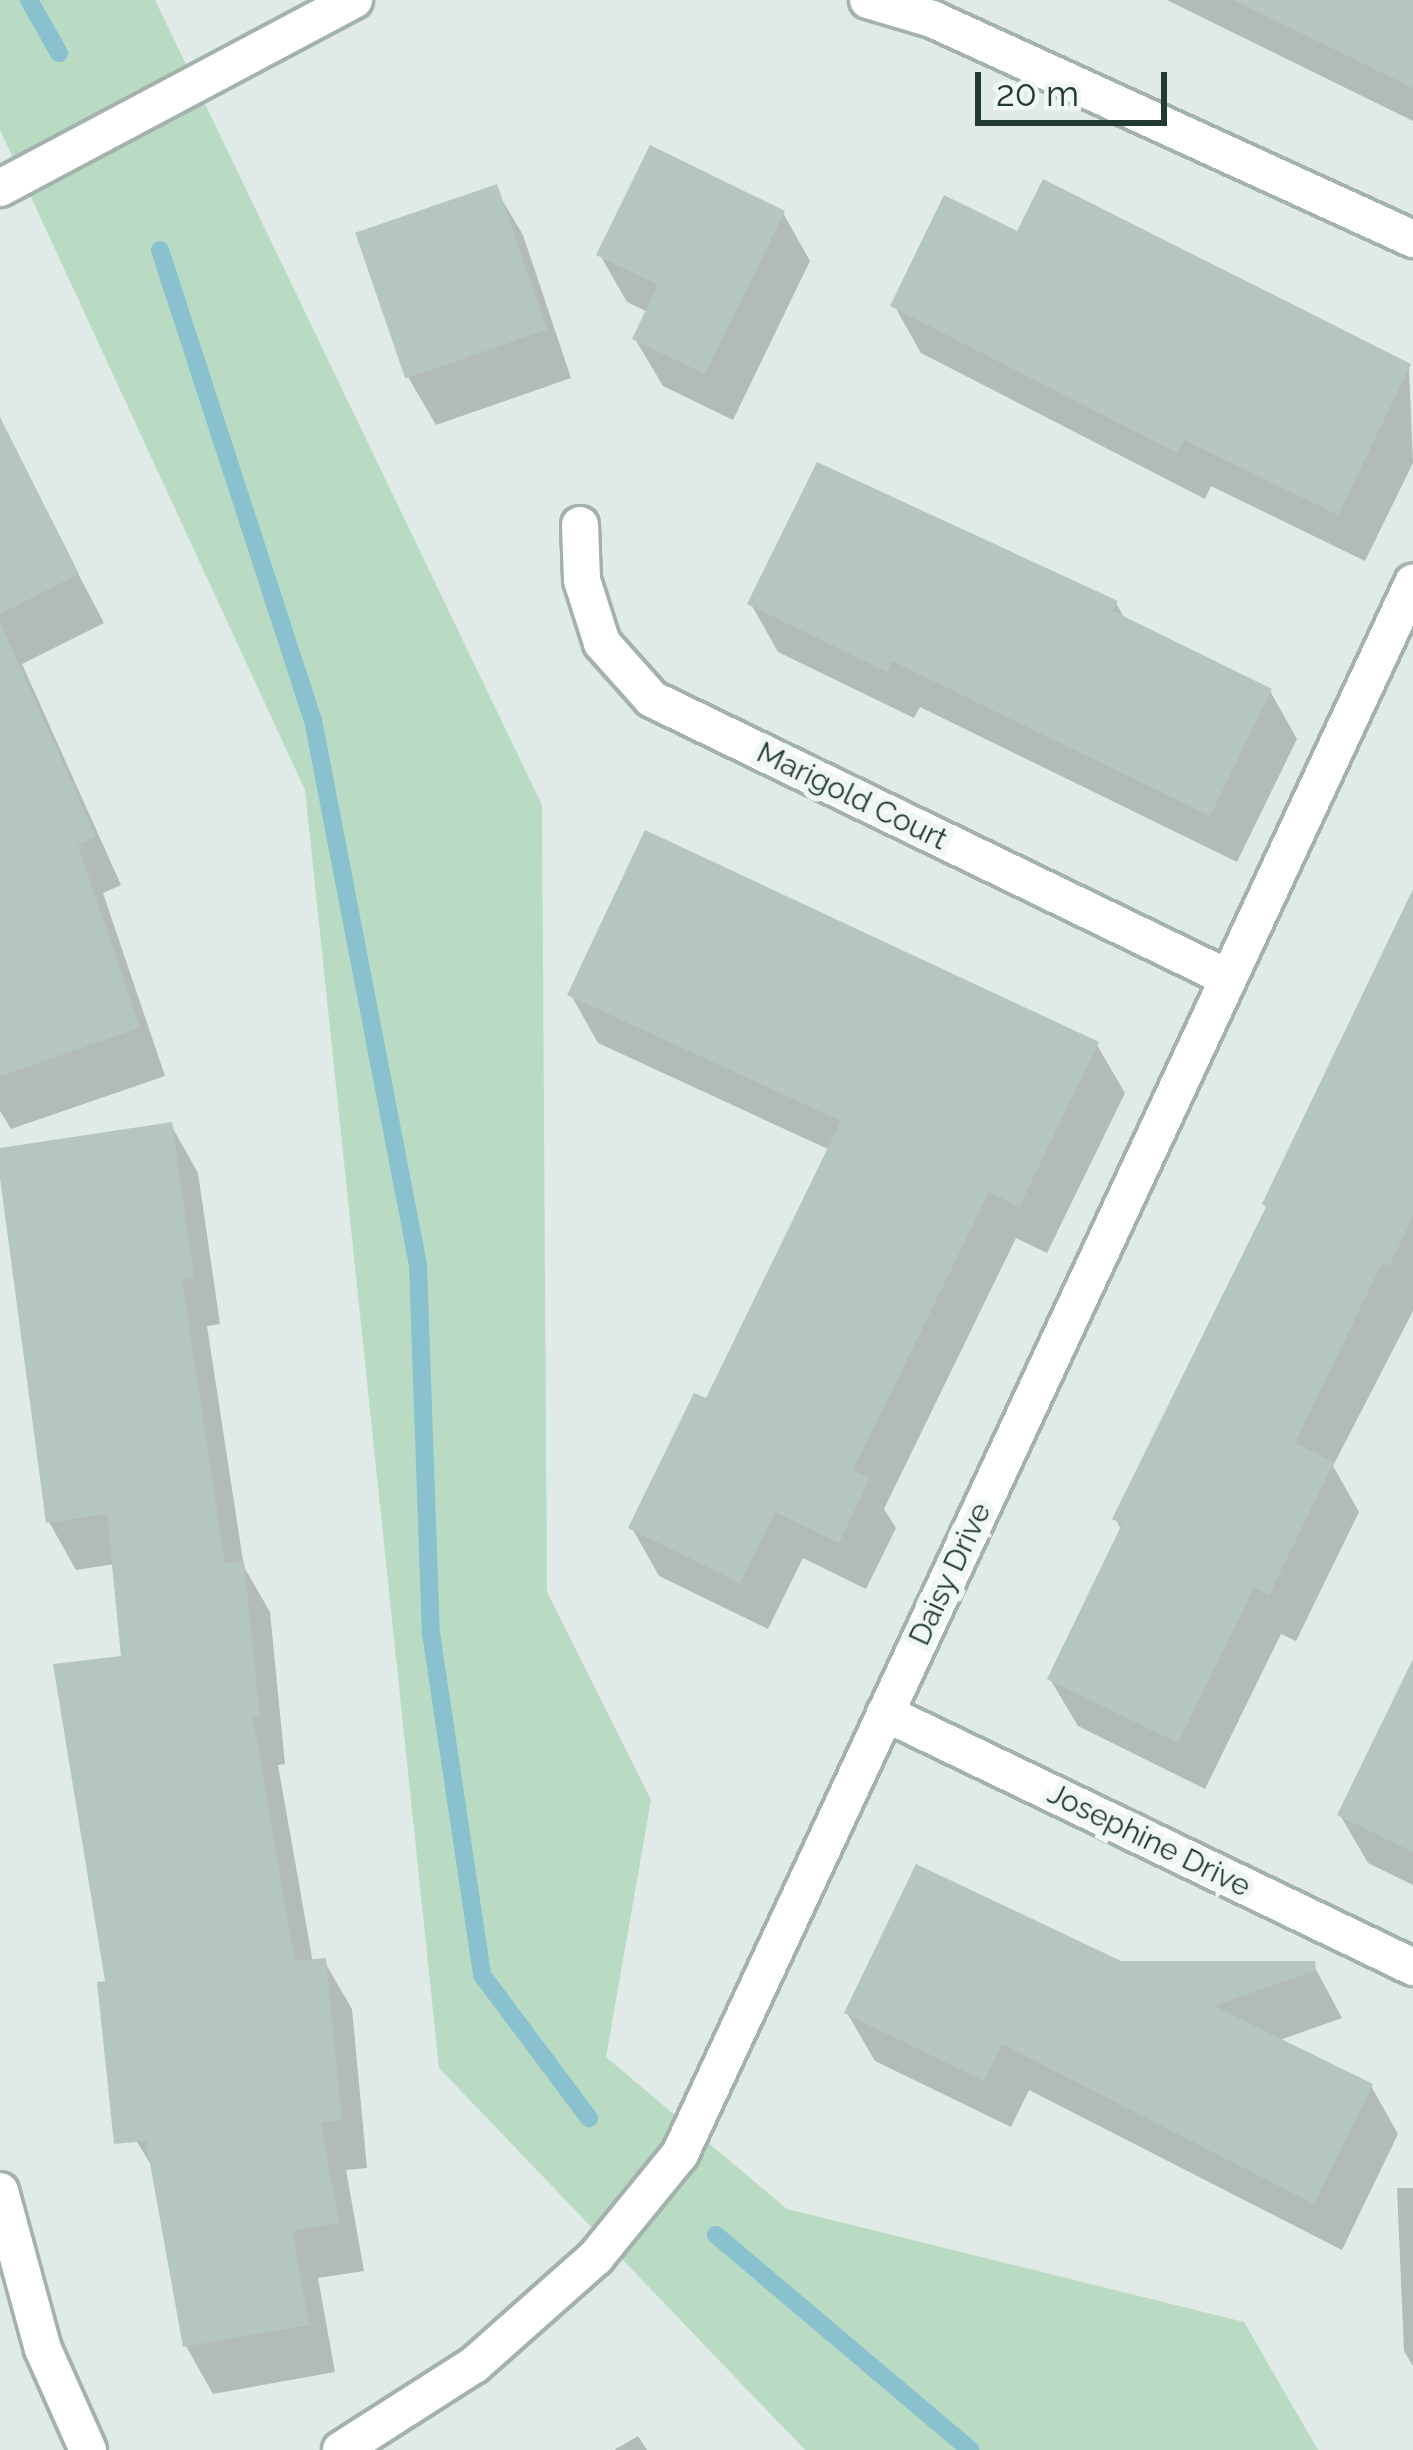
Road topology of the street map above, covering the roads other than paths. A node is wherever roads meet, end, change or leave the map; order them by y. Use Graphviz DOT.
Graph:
graph roads {
  1 [pos="354,0"];
  2 [pos="868,0"];
  3 [pos="0,188"];
  4 [pos="1413,239"];
  5 [pos="580,525"];
  6 [pos="1413,583"];
  7 [pos="1228,978"];
  8 [pos="885,1714"];
  9 [pos="1413,1967"];
  10 [pos="0,2192"];
  11 [pos="88,2450"];
  12 [pos="341,2450"];
  1 -- 3 [label="street"];
  2 -- 4 [label="street"];
  5 -- 7 [label="street, Marigold Court"];
  6 -- 7 [label="street, Daisy Drive"];
  7 -- 8 [label="street, Daisy Drive"];
  8 -- 9 [label="street, Josephine Drive"];
  8 -- 12 [label="street, Daisy Drive"];
  10 -- 11 [label="street"];
}
